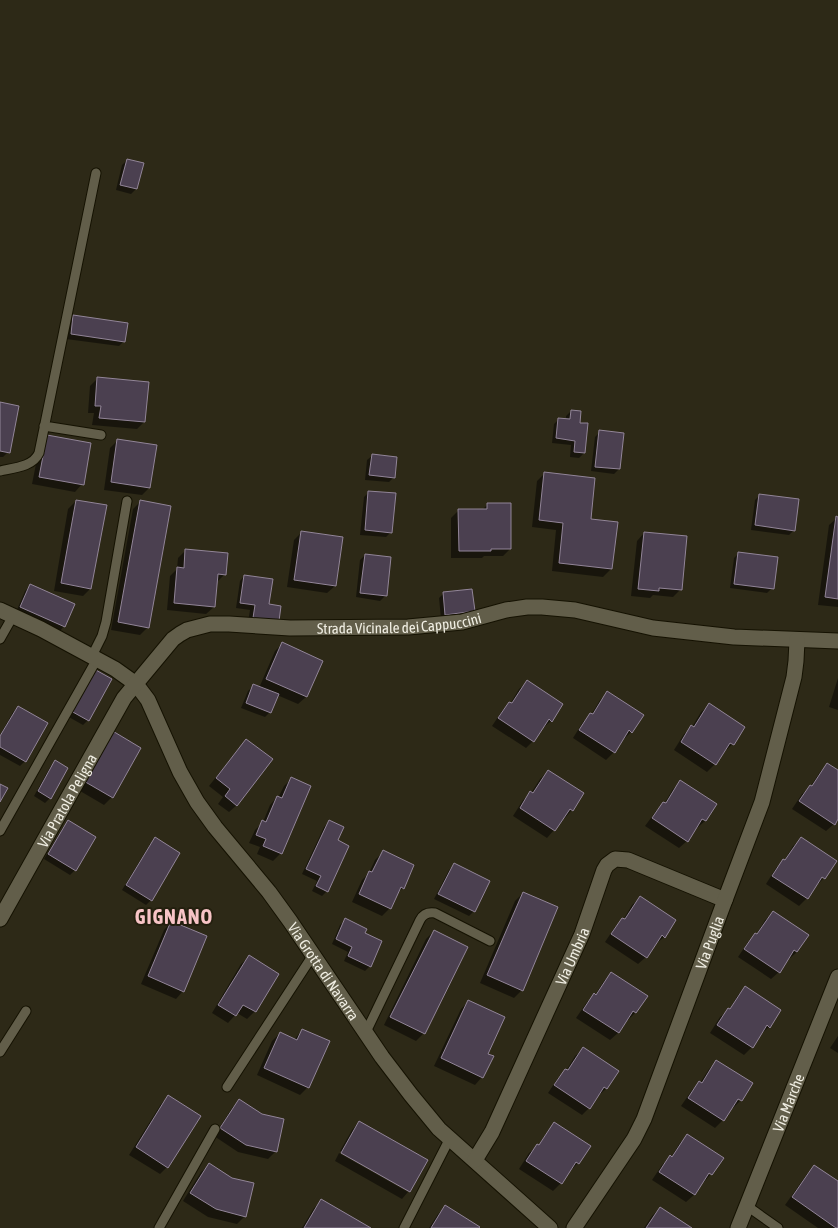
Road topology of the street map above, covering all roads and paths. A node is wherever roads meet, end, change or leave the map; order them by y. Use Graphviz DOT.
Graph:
graph roads {
  1 [pos="96,173"];
  2 [pos="44,426"];
  3 [pos="101,435"];
  4 [pos="0,471"];
  5 [pos="128,500"];
  6 [pos="6,612"];
  7 [pos="0,638"];
  8 [pos="797,640"];
  9 [pos="838,641"];
  10 [pos="94,657"];
  11 [pos="136,684"];
  12 [pos="0,831"];
  13 [pos="725,900"];
  14 [pos="0,919"];
  15 [pos="490,941"];
  16 [pos="314,955"];
  17 [pos="838,977"];
  18 [pos="26,1011"];
  19 [pos="366,1032"];
  20 [pos="0,1052"];
  21 [pos="227,1087"];
  22 [pos="215,1129"];
  23 [pos="450,1138"];
  24 [pos="475,1160"];
  25 [pos="747,1206"];
  26 [pos="159,1228"];
  27 [pos="404,1228"];
  28 [pos="550,1228"];
  29 [pos="574,1228"];
  30 [pos="738,1228"];
  31 [pos="778,1228"];
  1 -- 2 [label="lane"];
  2 -- 3 [label="lane"];
  2 -- 4 [label="lane"];
  5 -- 10 [label="lane"];
  6 -- 7 [label="lane"];
  6 -- 10 [label="street"];
  8 -- 9 [label="street, Strada Vicinale dei Cappuccini"];
  8 -- 11 [label="street, Strada Vicinale dei Cappuccini"];
  8 -- 13 [label="street, Via Puglia"];
  10 -- 11 [label="street"];
  10 -- 12 [label="lane"];
  11 -- 14 [label="street, Via Pratola Peligna"];
  11 -- 16 [label="street, Via Grotta di Navarra"];
  13 -- 24 [label="street, Via Umbria"];
  13 -- 29 [label="street, Via Puglia"];
  15 -- 19 [label="lane"];
  16 -- 19 [label="street, Via Grotta di Navarra"];
  16 -- 21 [label="lane"];
  17 -- 25 [label="street, Via Marche"];
  18 -- 20 [label="lane"];
  19 -- 23 [label="street, Via Grotta di Navarra"];
  22 -- 26 [label="lane"];
  23 -- 24 [label="street, Via Grotta di Navarra"];
  23 -- 27 [label="lane"];
  24 -- 28 [label="street, Via Grotta di Navarra"];
  25 -- 30 [label="street, Via Marche"];
  25 -- 31 [label="lane"];
}
